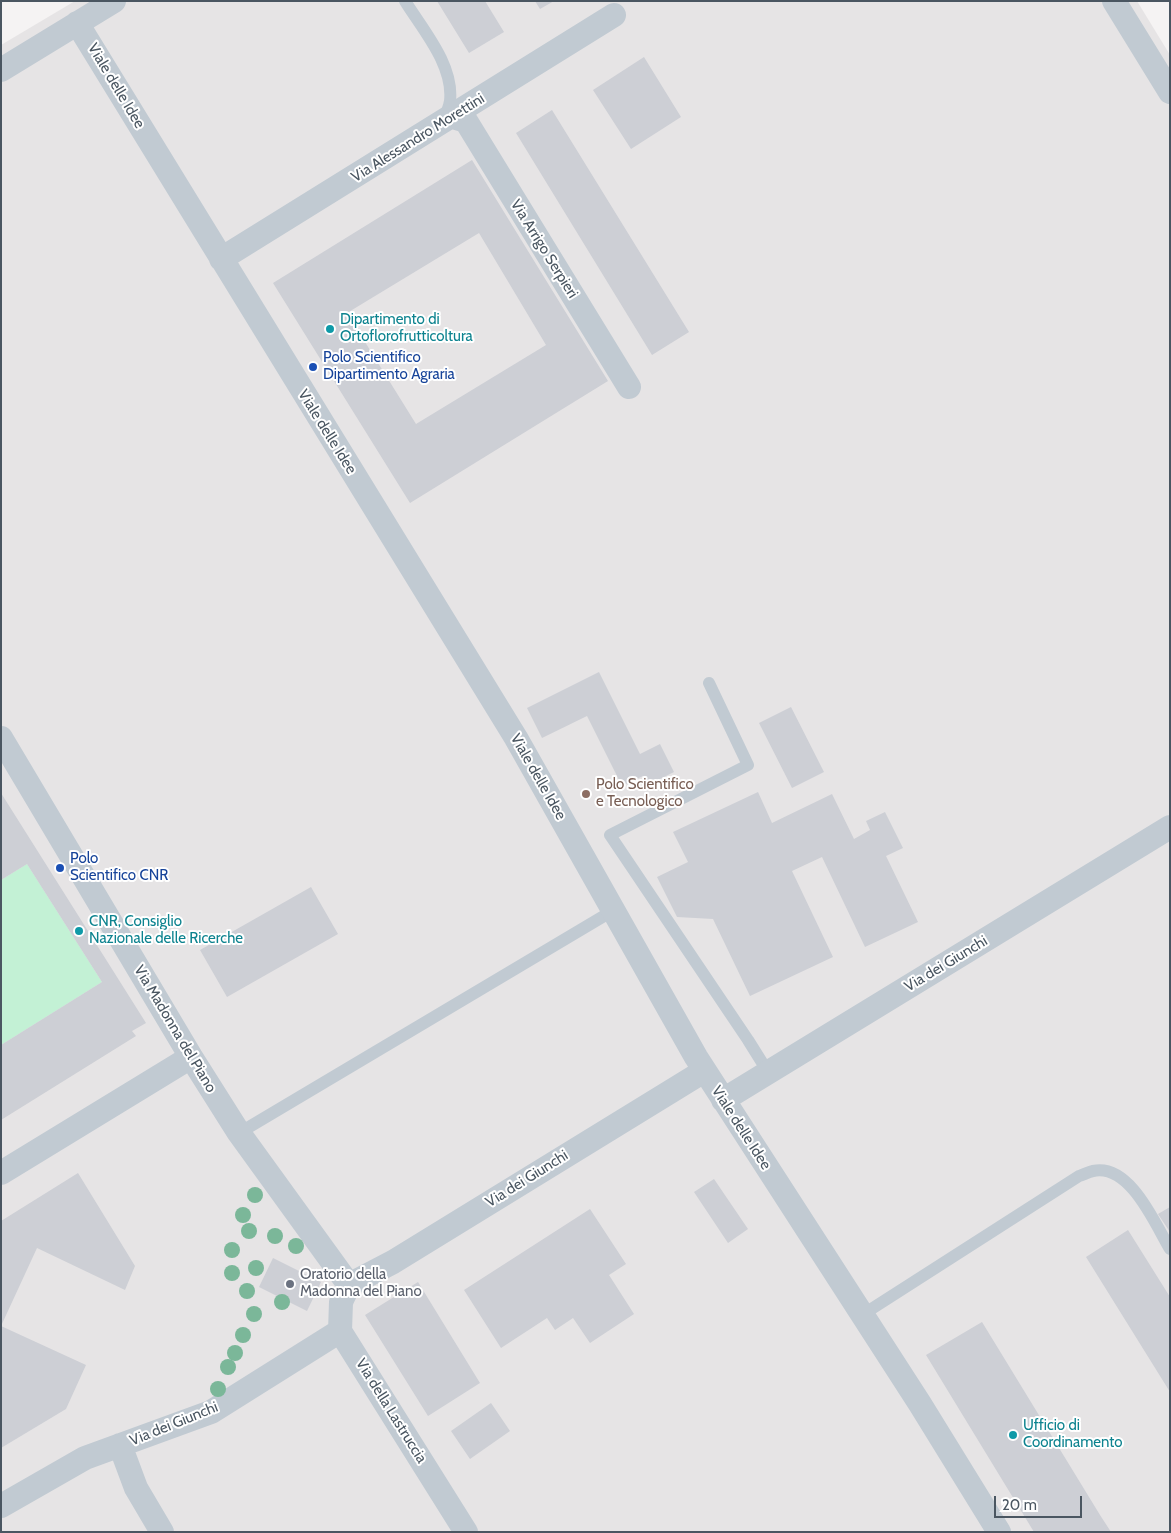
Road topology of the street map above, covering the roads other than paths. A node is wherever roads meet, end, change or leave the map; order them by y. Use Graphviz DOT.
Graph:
graph roads {
  1 [pos="114,1"];
  2 [pos="405,1"];
  3 [pos="1114,1"];
  4 [pos="614,15"];
  5 [pos="77,23"];
  6 [pos="1,70"];
  7 [pos="1170,92"];
  8 [pos="447,121"];
  9 [pos="221,259"];
  10 [pos="629,387"];
  11 [pos="709,683"];
  12 [pos="1,738"];
  13 [pos="1170,827"];
  14 [pos="614,910"];
  15 [pos="190,1057"];
  16 [pos="704,1071"];
  17 [pos="768,1072"];
  18 [pos="723,1100"];
  19 [pos="239,1133"];
  20 [pos="1,1173"];
  21 [pos="1170,1249"];
  22 [pos="349,1285"];
  23 [pos="862,1314"];
  24 [pos="338,1333"];
  25 [pos="120,1445"];
  26 [pos="1,1506"];
  27 [pos="162,1532"];
  28 [pos="466,1532"];
  29 [pos="999,1532"];
  1 -- 5 [label="street"];
  2 -- 8 [label="lane"];
  3 -- 7 [label="street"];
  4 -- 8 [label="street, Via Alessandro Morettini"];
  5 -- 6 [label="street"];
  5 -- 9 [label="street, Viale delle Idee"];
  8 -- 9 [label="street, Via Alessandro Morettini"];
  8 -- 10 [label="street, Via Arrigo Serpieri"];
  9 -- 14 [label="street, Viale delle Idee"];
  11 -- 17 [label="lane"];
  12 -- 15 [label="street, Via Madonna del Piano"];
  13 -- 17 [label="street, Via dei Giunchi"];
  14 -- 16 [label="street, Viale delle Idee"];
  14 -- 19 [label="lane"];
  15 -- 19 [label="street, Via Madonna del Piano"];
  15 -- 20 [label="street"];
  16 -- 18 [label="street, Viale delle Idee"];
  16 -- 22 [label="street, Via dei Giunchi"];
  17 -- 18 [label="street, Via dei Giunchi"];
  18 -- 23 [label="street, Viale delle Idee"];
  19 -- 22 [label="street, Via Madonna del Piano"];
  21 -- 23 [label="lane"];
  22 -- 24 [label="street"];
  23 -- 29 [label="street, Viale delle Idee"];
  24 -- 25 [label="street, Via dei Giunchi"];
  24 -- 28 [label="street, Via della Lastruccia"];
  25 -- 26 [label="street, Via dei Giunchi"];
  25 -- 27 [label="street"];
}
